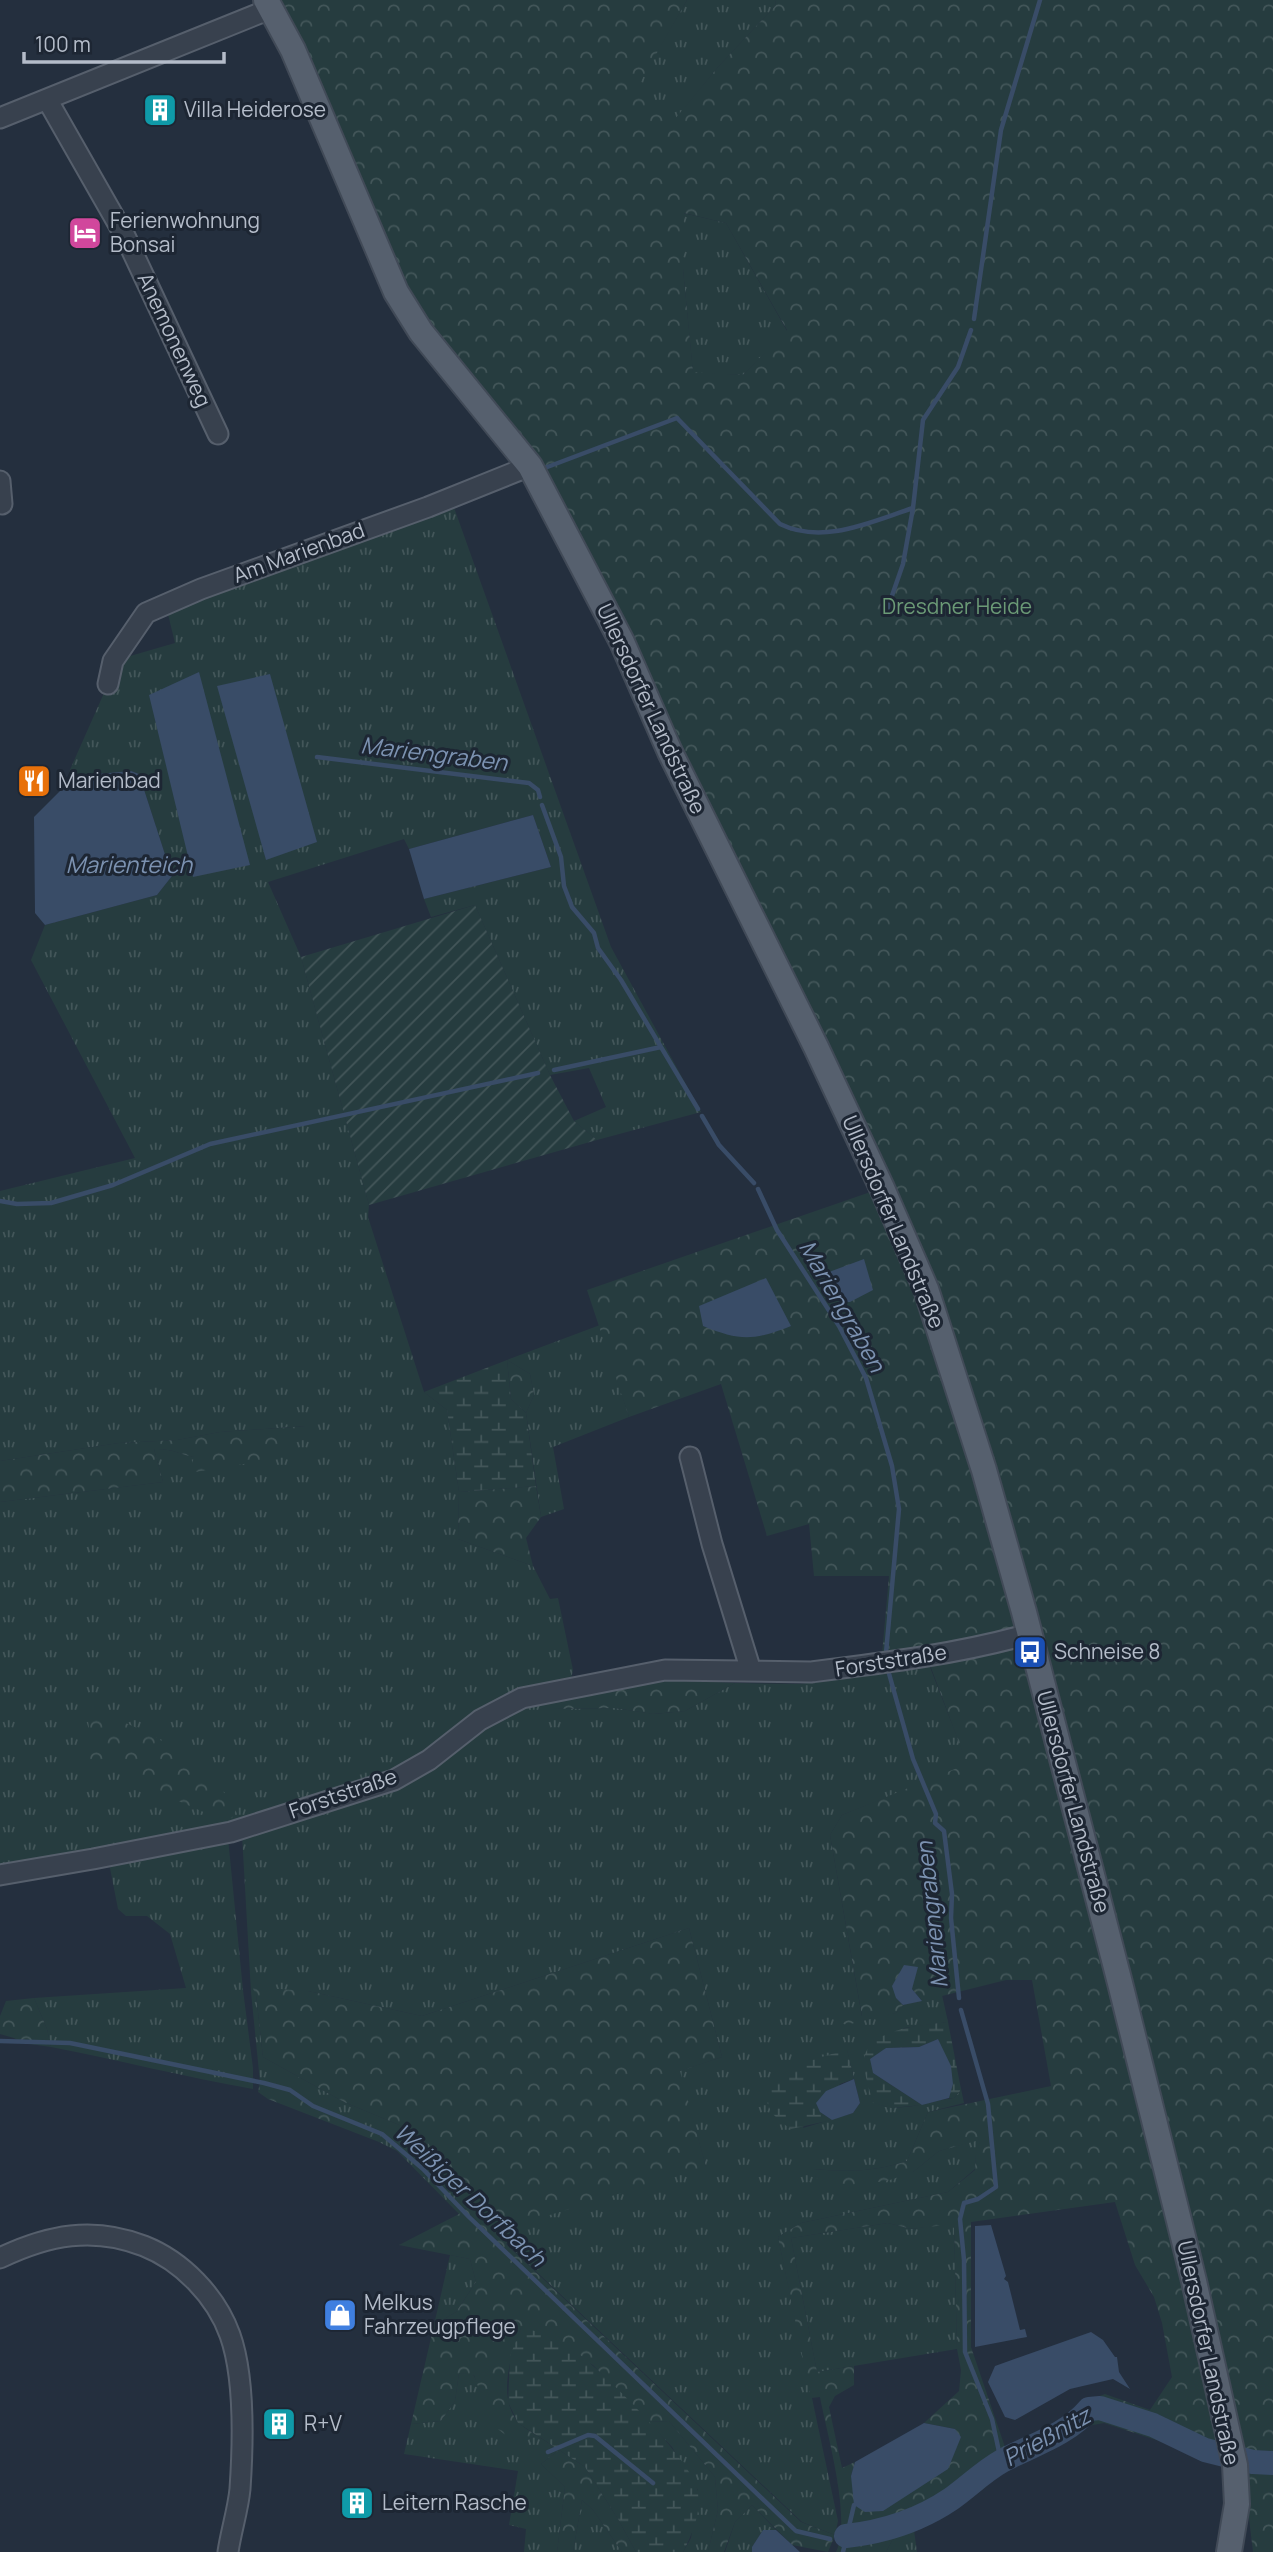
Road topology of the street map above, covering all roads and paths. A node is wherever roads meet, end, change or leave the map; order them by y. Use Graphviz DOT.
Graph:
graph roads {
  1 [pos="268,5"];
  2 [pos="48,101"];
  3 [pos="0,118"];
  4 [pos="218,434"];
  5 [pos="530,466"];
  6 [pos="0,481"];
  7 [pos="2,504"];
  8 [pos="108,684"];
  9 [pos="690,1457"];
  10 [pos="1029,1634"];
  11 [pos="751,1671"];
  12 [pos="0,1875"];
  13 [pos="0,2258"];
  14 [pos="228,2552"];
  15 [pos="1229,2552"];
  1 -- 2 [label="street"];
  1 -- 5 [label="main road, Ullersdorfer Landstraße"];
  2 -- 3 [label="street"];
  2 -- 4 [label="street, Anemonenweg"];
  5 -- 8 [label="street, Am Marienbad"];
  5 -- 10 [label="main road, Ullersdorfer Landstraße"];
  6 -- 7 [label="street"];
  9 -- 11 [label="street"];
  10 -- 11 [label="street, Forststraße"];
  10 -- 15 [label="main road, Ullersdorfer Landstraße"];
  11 -- 12 [label="street, Forststraße"];
  13 -- 14 [label="street"];
}
